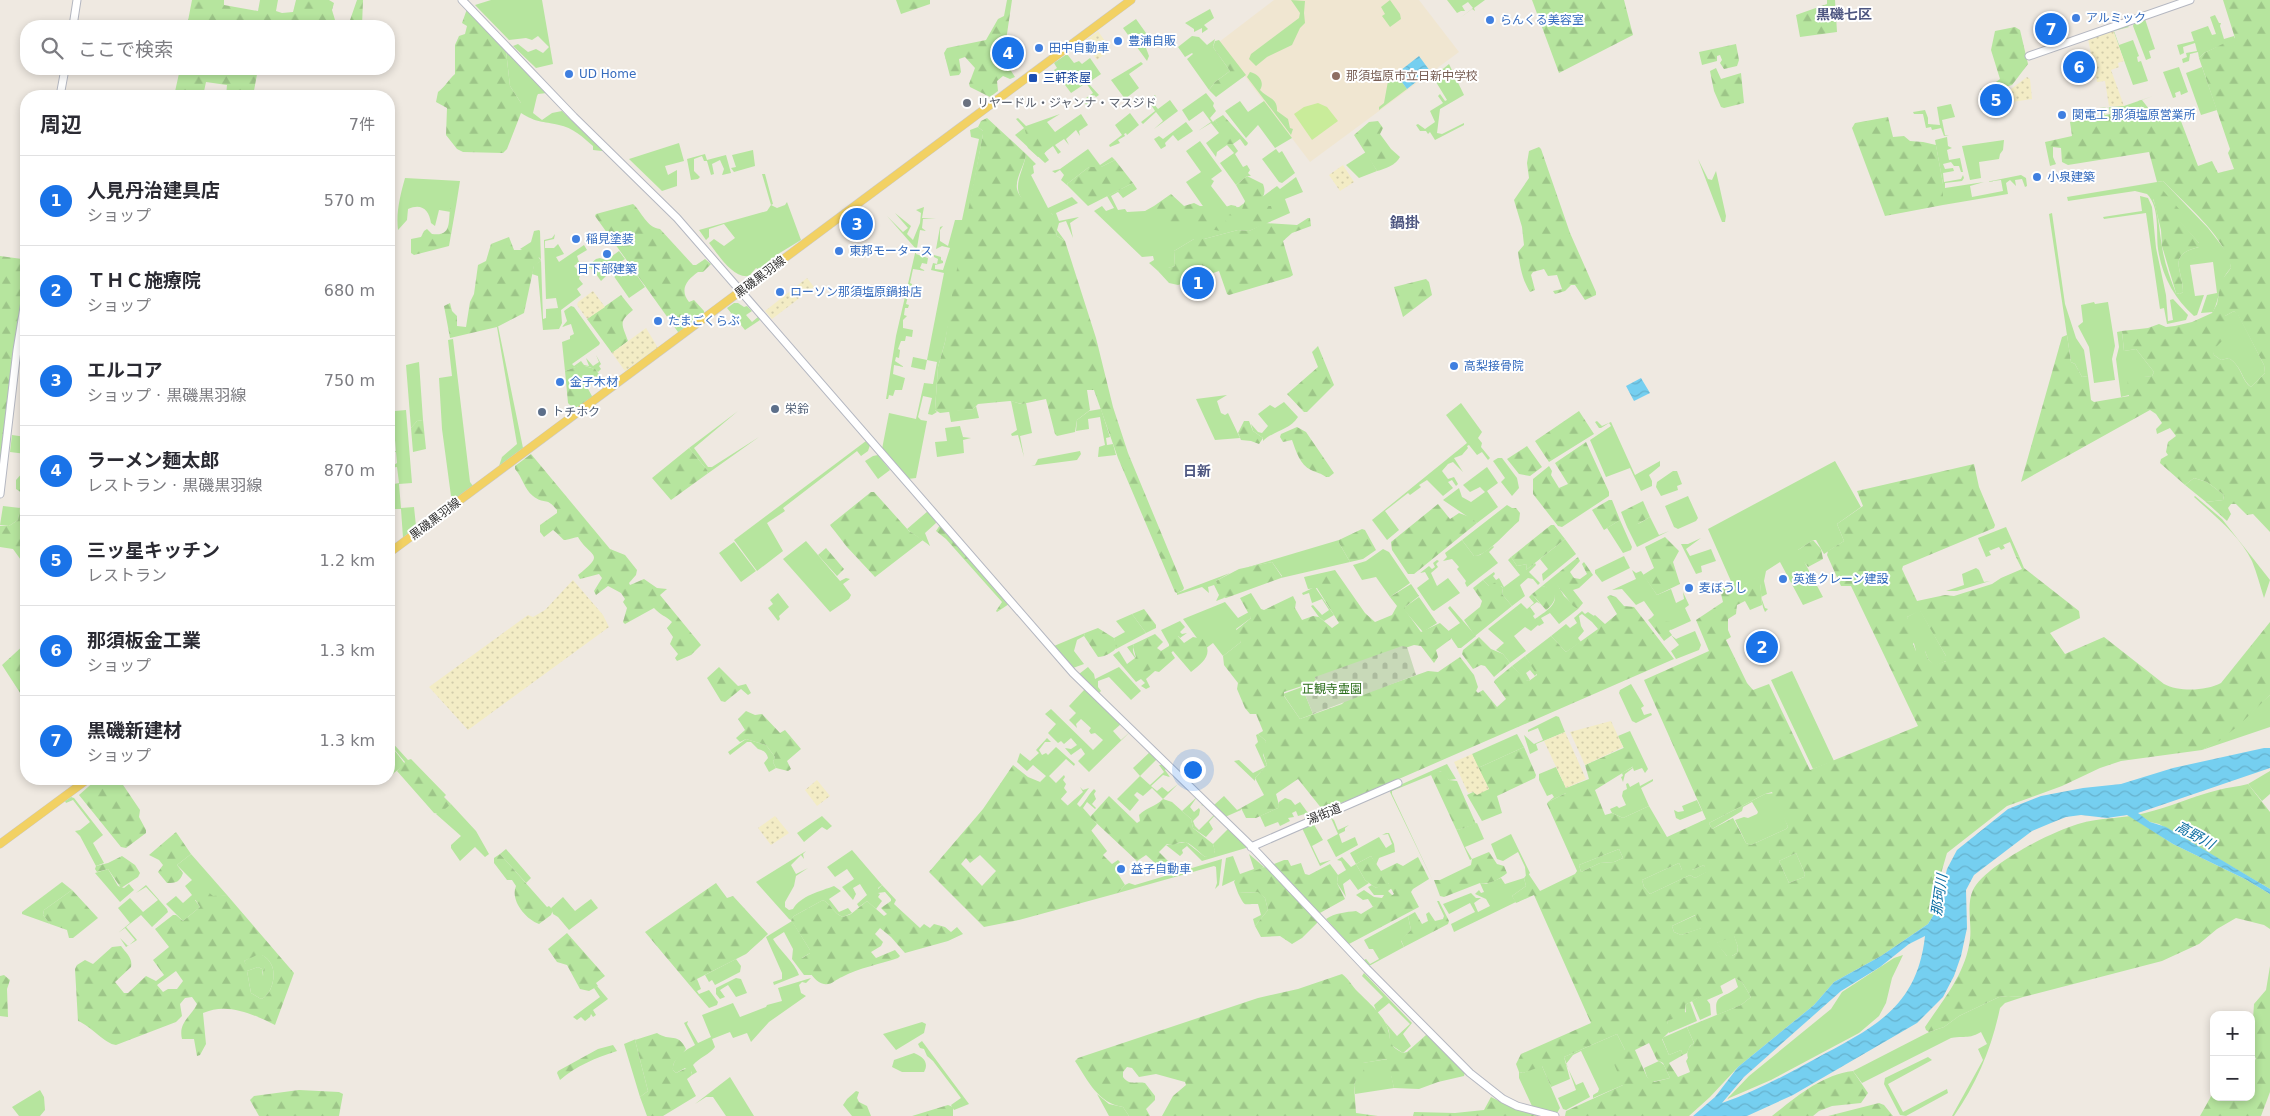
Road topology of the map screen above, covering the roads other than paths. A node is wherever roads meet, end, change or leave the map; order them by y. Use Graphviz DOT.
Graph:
graph roads {
  1 [pos="77,0"];
  2 [pos="462,0"];
  3 [pos="1131,0"];
  4 [pos="2190,0"];
  5 [pos="74,20"];
  6 [pos="2030,56"];
  7 [pos="64,75"];
  8 [pos="61,90"];
  9 [pos="740,291"];
  10 [pos="20,332"];
  11 [pos="0,494"];
  12 [pos="395,549"];
  13 [pos="1398,783"];
  14 [pos="80,785"];
  15 [pos="0,844"];
  16 [pos="1251,847"];
  17 [pos="1555,1116"];
  1 -- 5 [label="street"];
  2 -- 9 [label="street"];
  3 -- 9 [label="main road, 黒磯黒羽線"];
  4 -- 6 [label="street"];
  7 -- 8 [label="street"];
  9 -- 12 [label="main road, 黒磯黒羽線"];
  9 -- 16 [label="street"];
  10 -- 11 [label="street"];
  13 -- 16 [label="street, 湯街道"];
  14 -- 15 [label="main road"];
  16 -- 17 [label="street"];
}
